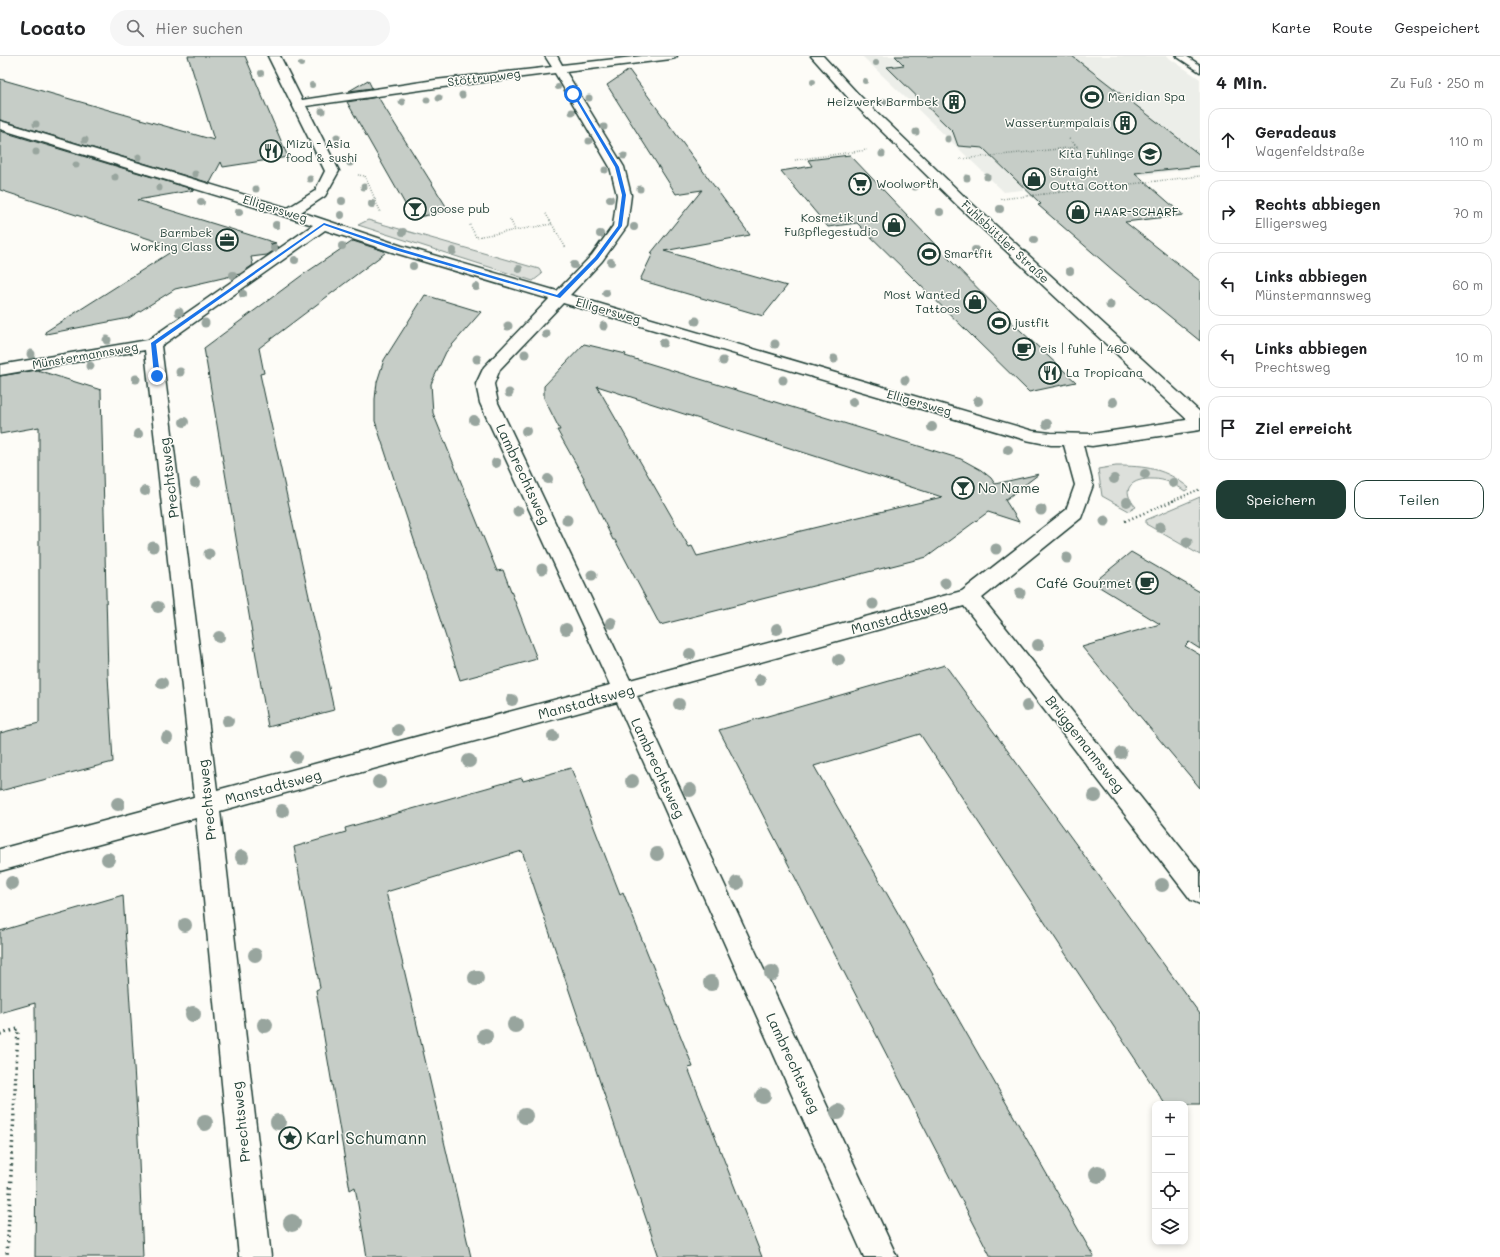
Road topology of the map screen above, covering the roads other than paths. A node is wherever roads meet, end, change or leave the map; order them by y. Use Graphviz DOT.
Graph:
graph roads {
  1 [pos="274,56"];
  2 [pos="551,56"];
  3 [pos="671,56"];
  4 [pos="817,56"];
  5 [pos="1180,56"];
  6 [pos="559,69"];
  7 [pos="1200,69"];
  8 [pos="298,104"];
  9 [pos="0,125"];
  10 [pos="290,213"];
  11 [pos="324,224"];
  12 [pos="558,297"];
  13 [pos="153,344"];
  14 [pos="0,370"];
  15 [pos="1200,423"];
  16 [pos="1072,440"];
  17 [pos="969,597"];
  18 [pos="624,692"];
  19 [pos="208,805"];
  20 [pos="0,860"];
  21 [pos="1200,892"];
  22 [pos="255,1257"];
  23 [pos="881,1257"];
  1 -- 8 [label="street"];
  2 -- 6 [label="street, Lambrechtsweg"];
  3 -- 6 [label="street, Stöttrupweg"];
  4 -- 15 [label="street, Fuhlsbüttler Straße"];
  5 -- 7 [label="lane"];
  6 -- 8 [label="street, Stöttrupweg"];
  6 -- 12 [label="street, Lambrechtsweg"];
  8 -- 10 [label="street"];
  9 -- 10 [label="street, Elligersweg"];
  10 -- 11 [label="street, Elligersweg"];
  11 -- 12 [label="street, Elligersweg"];
  11 -- 13 [label="street, Münstermannsweg"];
  12 -- 16 [label="street, Elligersweg"];
  12 -- 18 [label="street, Lambrechtsweg"];
  13 -- 14 [label="street, Münstermannsweg"];
  13 -- 19 [label="street, Prechtsweg"];
  15 -- 16 [label="street, Elligersweg"];
  16 -- 17 [label="street, Manstadtsweg"];
  17 -- 18 [label="street, Manstadtsweg"];
  17 -- 21 [label="street, Brüggemannsweg"];
  18 -- 19 [label="street, Manstadtsweg"];
  18 -- 23 [label="street, Lambrechtsweg"];
  19 -- 20 [label="street, Manstadtsweg"];
  19 -- 22 [label="street, Prechtsweg"];
}
